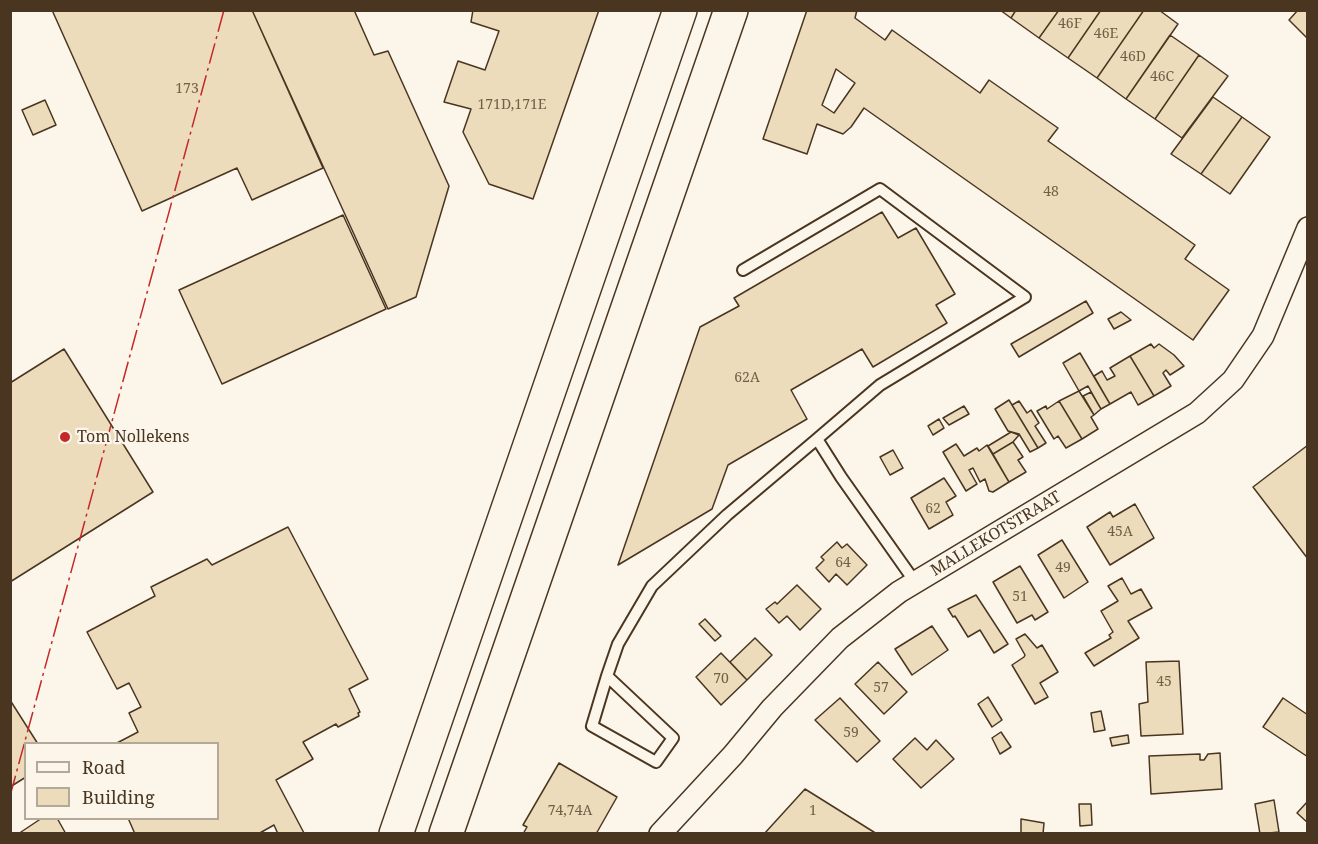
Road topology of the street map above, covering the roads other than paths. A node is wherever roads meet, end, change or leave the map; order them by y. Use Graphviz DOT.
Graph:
graph roads {
  1 [pos="680,10"];
  2 [pos="731,10"];
  3 [pos="1308,228"];
  4 [pos="743,270"];
  5 [pos="817,439"];
  6 [pos="915,582"];
  7 [pos="607,676"];
  8 [pos="396,834"];
  9 [pos="446,834"];
  10 [pos="660,834"];
  1 -- 8 [label="highway"];
  2 -- 9 [label="highway"];
  3 -- 6 [label="street, MALLEKOTSTRAAT"];
  4 -- 5 [label="lane"];
  5 -- 6 [label="lane"];
  5 -- 7 [label="lane"];
  6 -- 10 [label="street, MALLEKOTSTRAAT"];
  7 -- 7 [label="lane"];
}
